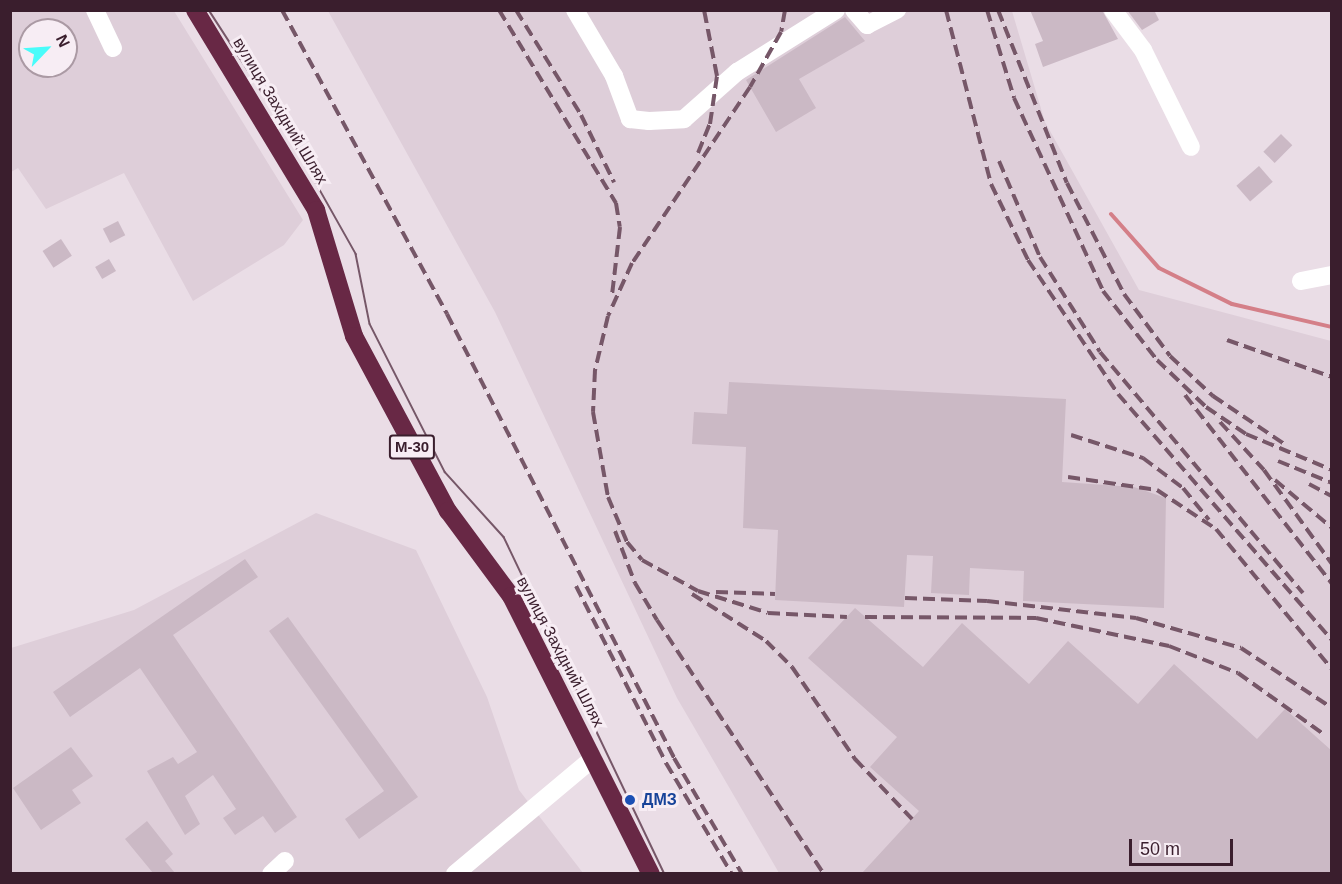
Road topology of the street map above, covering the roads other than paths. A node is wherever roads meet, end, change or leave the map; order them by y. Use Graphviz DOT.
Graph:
graph roads {
  1 [pos="95,10"];
  2 [pos="195,10"];
  3 [pos="575,10"];
  4 [pos="836,10"];
  5 [pos="854,10"];
  6 [pos="897,10"];
  7 [pos="1113,10"];
  8 [pos="113,48"];
  9 [pos="1191,147"];
  10 [pos="1332,275"];
  11 [pos="1300,281"];
  12 [pos="593,758"];
  13 [pos="285,861"];
  14 [pos="271,873"];
  15 [pos="455,873"];
  16 [pos="651,873"];
  1 -- 8 [label="street"];
  2 -- 12 [label="highway, вулиця Західний Шлях / М-30"];
  3 -- 4 [label="street"];
  5 -- 6 [label="street"];
  7 -- 9 [label="street"];
  10 -- 11 [label="street"];
  12 -- 15 [label="street"];
  12 -- 16 [label="highway, вулиця Західний Шлях / М-30"];
  13 -- 14 [label="street"];
}
